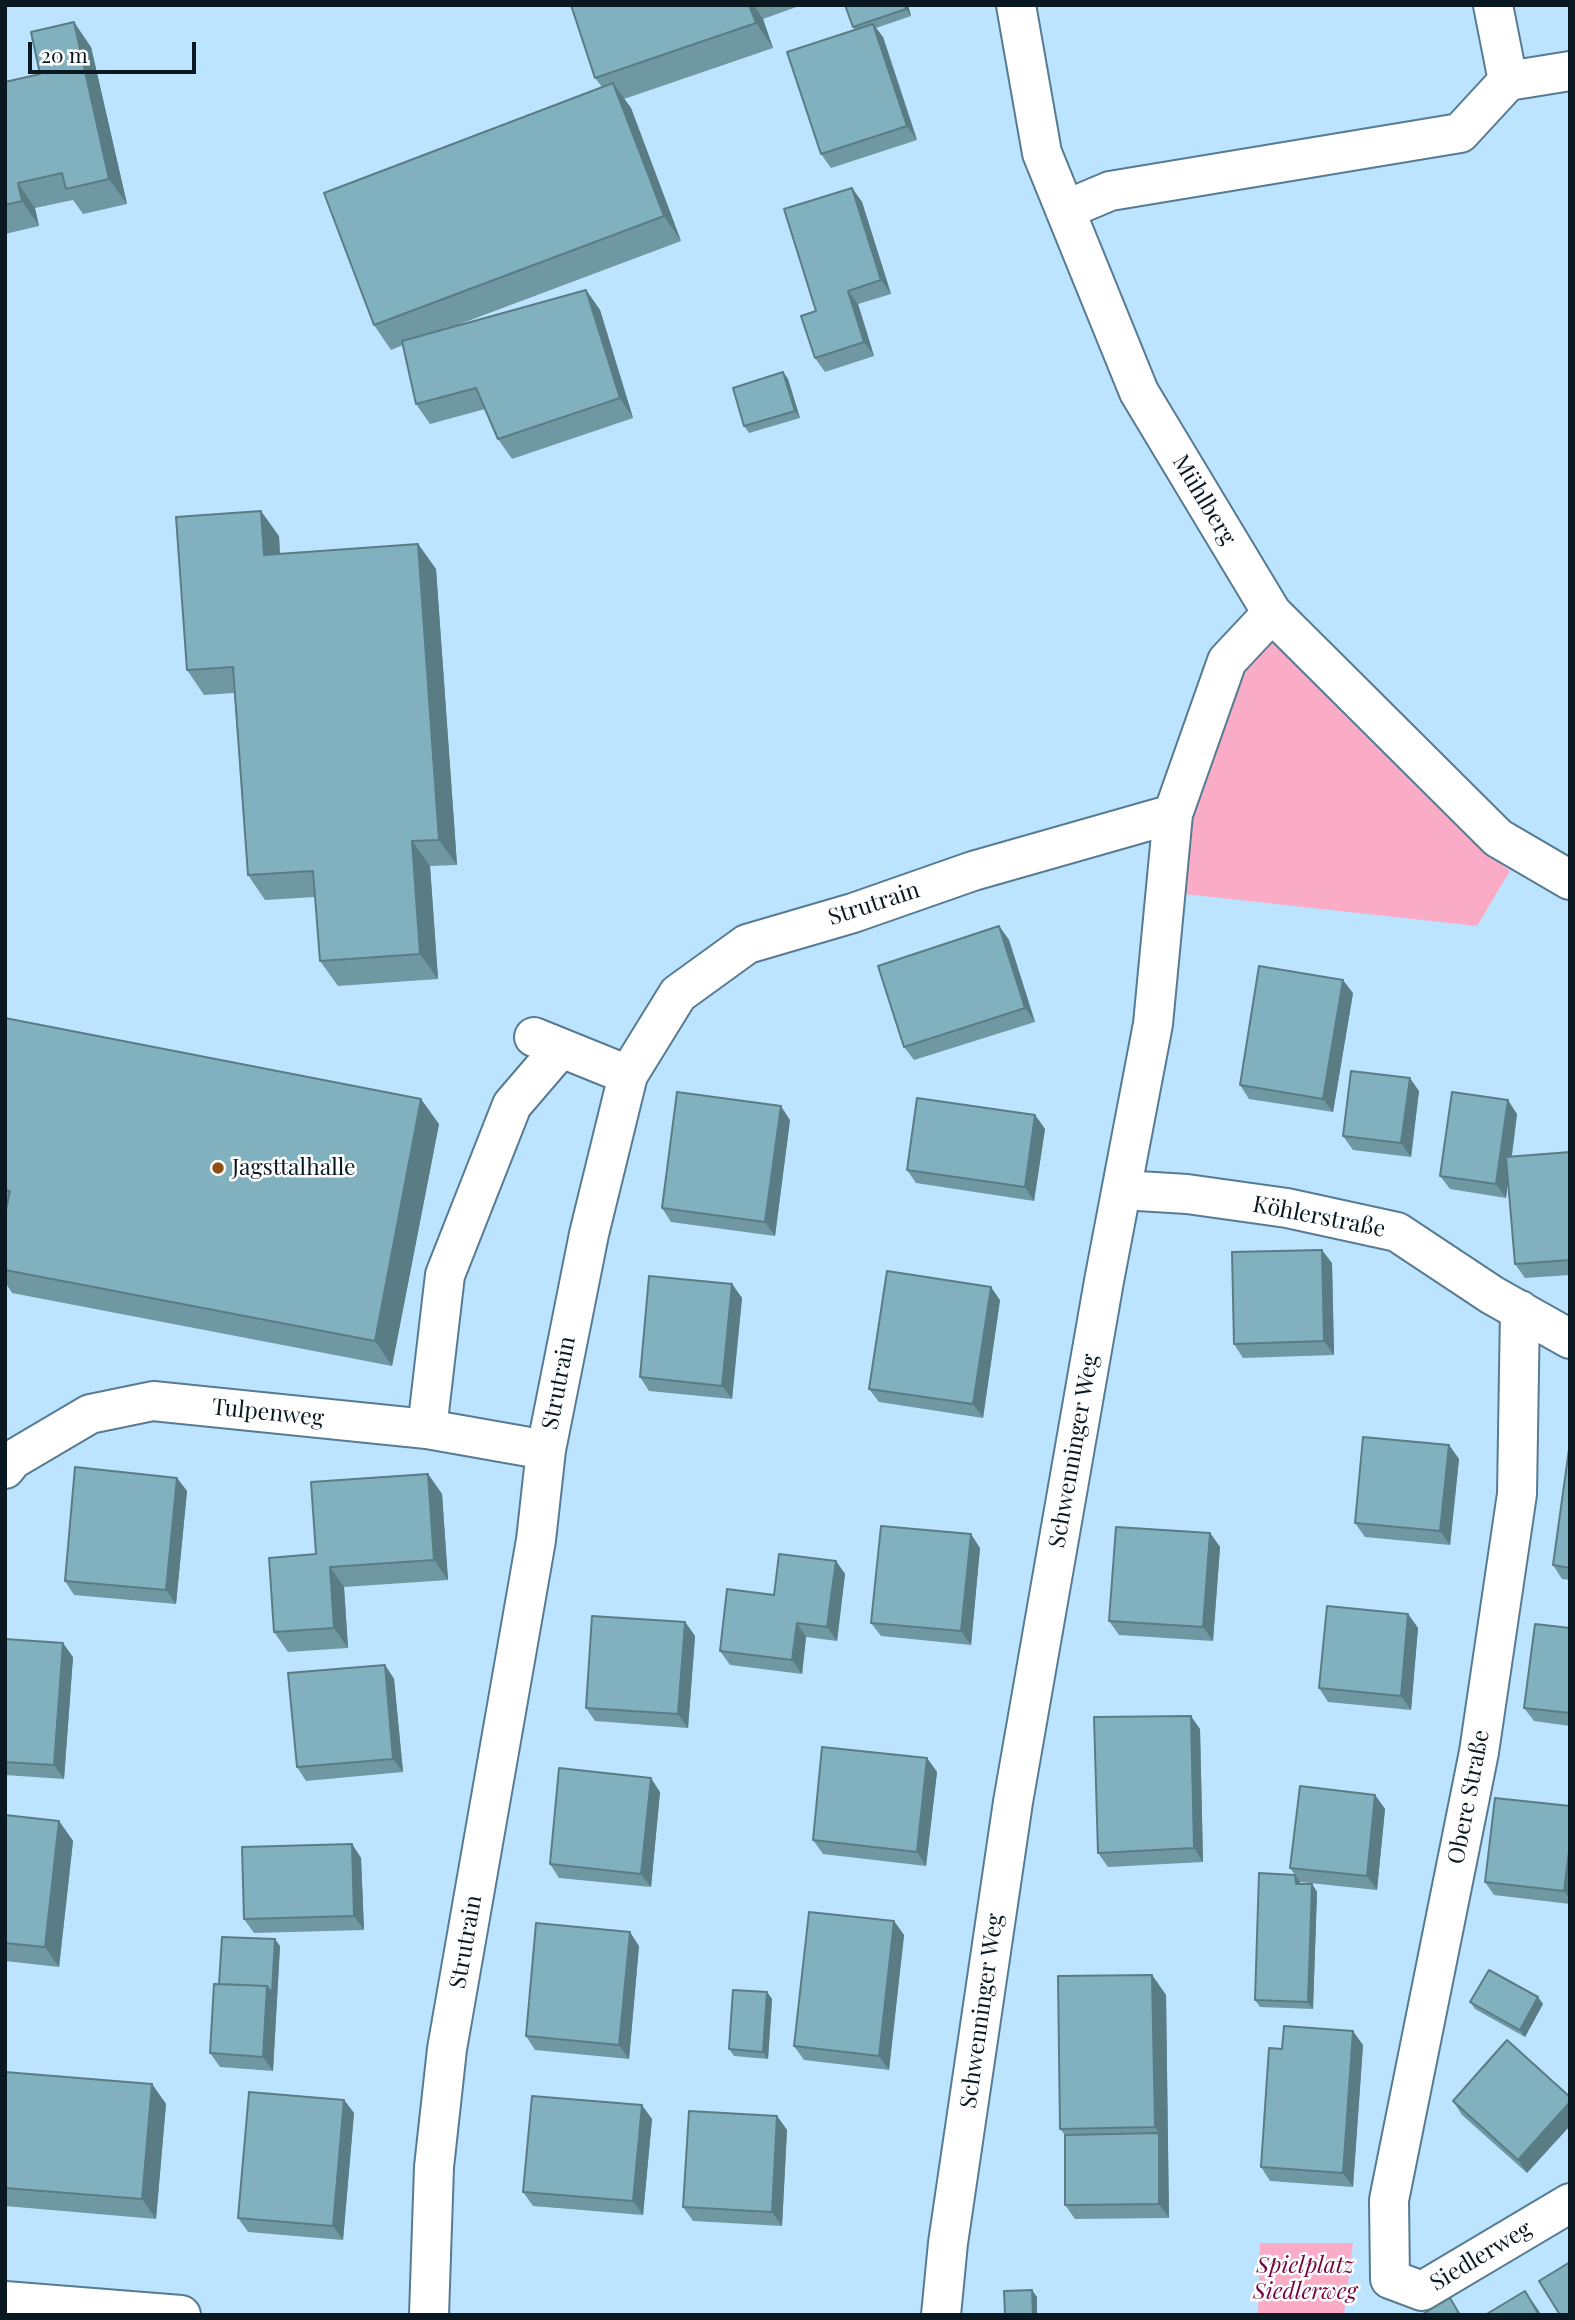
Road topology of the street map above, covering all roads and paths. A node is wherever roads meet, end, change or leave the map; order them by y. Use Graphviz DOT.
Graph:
graph roads {
  1 [pos="1016,5"];
  2 [pos="1493,5"];
  3 [pos="1570,71"];
  4 [pos="1508,81"];
  5 [pos="1065,210"];
  6 [pos="1272,613"];
  7 [pos="1173,814"];
  8 [pos="1570,880"];
  9 [pos="628,1075"];
  10 [pos="1122,1190"];
  11 [pos="1520,1310"];
  12 [pos="1570,1339"];
  13 [pos="427,1429"];
  14 [pos="547,1450"];
  15 [pos="5,1469"];
  16 [pos="1570,2203"];
  17 [pos="1390,2279"];
  18 [pos="5,2301"];
  19 [pos="181,2315"];
  20 [pos="429,2315"];
  21 [pos="941,2315"];
  1 -- 5 [label="street, Mühlberg"];
  2 -- 4 [label="street"];
  3 -- 4 [label="street"];
  4 -- 5 [label="street"];
  5 -- 6 [label="street, Mühlberg"];
  6 -- 7 [label="street, Schwenninger Weg"];
  6 -- 8 [label="street, Mühlberg"];
  7 -- 9 [label="street, Strutrain"];
  7 -- 10 [label="street, Schwenninger Weg"];
  9 -- 13 [label="street"];
  9 -- 14 [label="street, Strutrain"];
  10 -- 11 [label="street, Köhlerstraße"];
  10 -- 21 [label="street, Schwenninger Weg"];
  11 -- 12 [label="street, Köhlerstraße"];
  11 -- 17 [label="street, Obere Straße"];
  13 -- 14 [label="street, Tulpenweg"];
  13 -- 15 [label="street, Tulpenweg"];
  14 -- 20 [label="street, Strutrain"];
  16 -- 17 [label="street, Siedlerweg"];
  18 -- 19 [label="street"];
}
